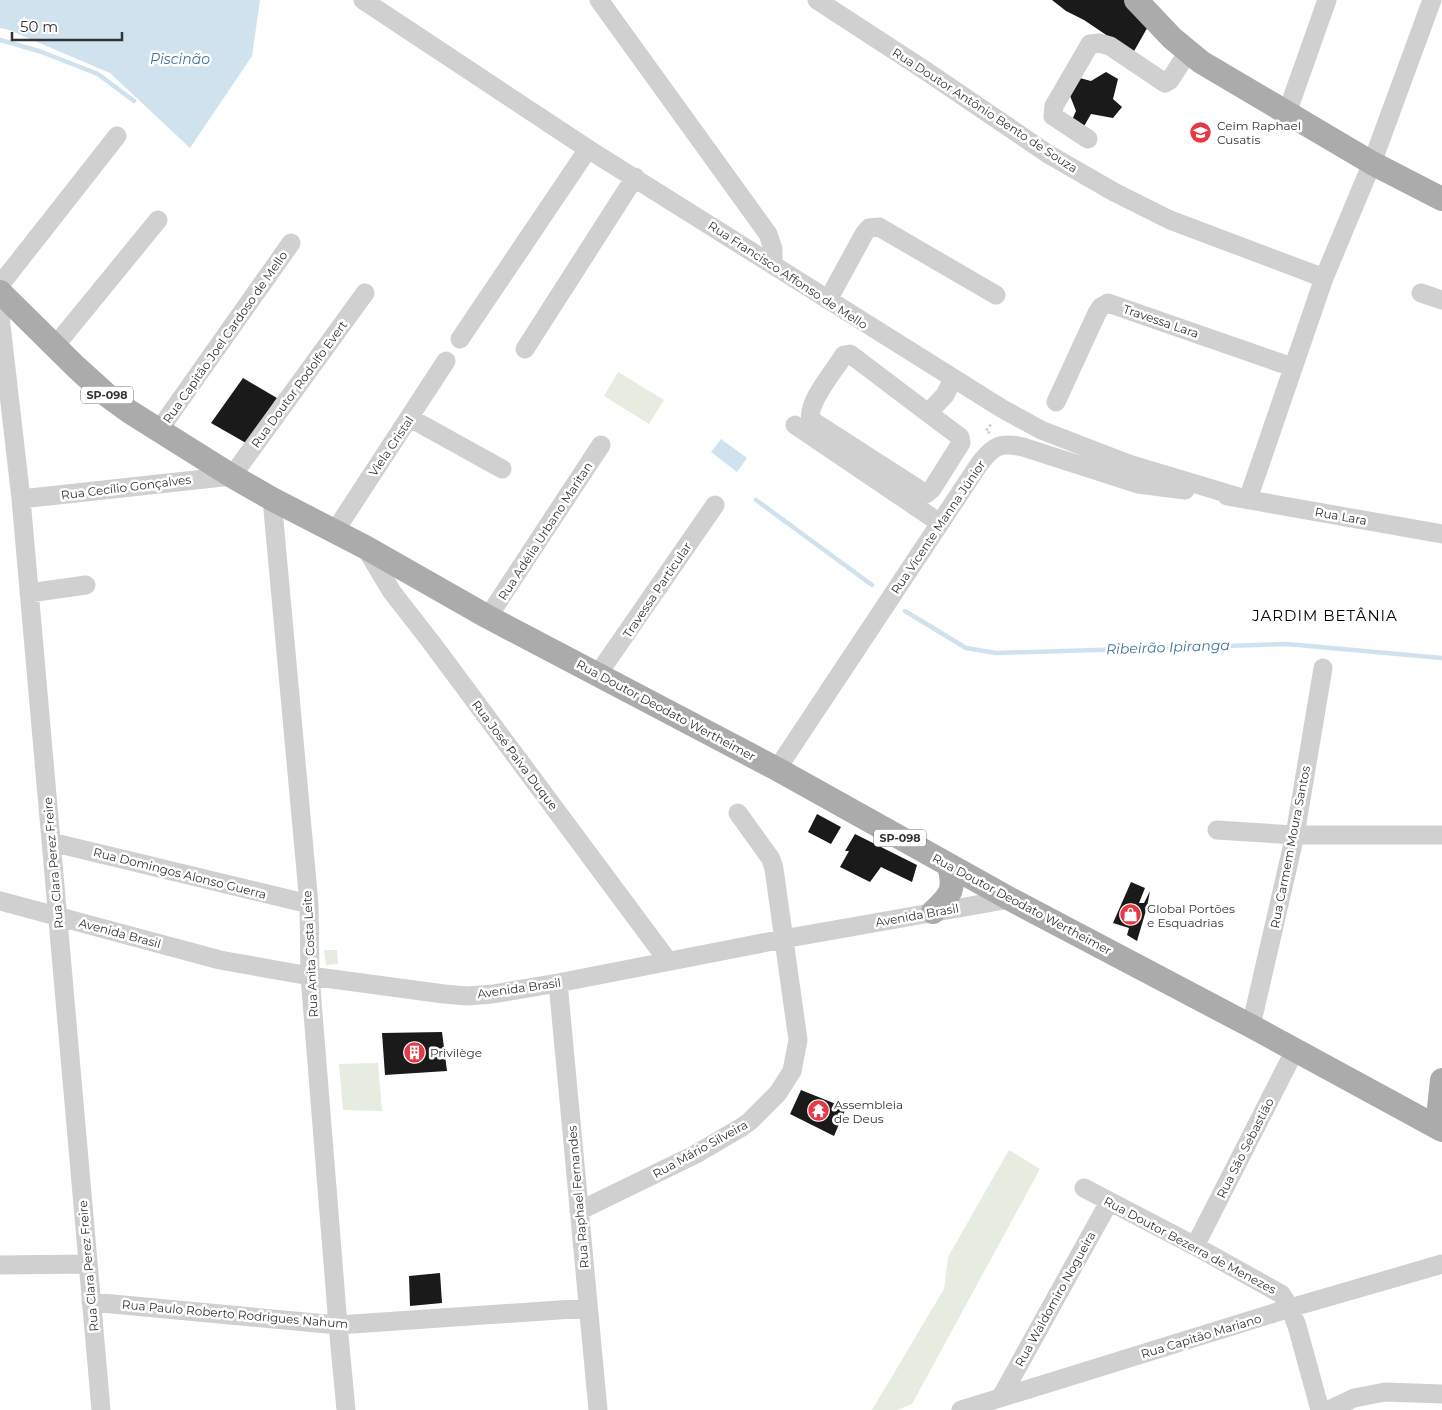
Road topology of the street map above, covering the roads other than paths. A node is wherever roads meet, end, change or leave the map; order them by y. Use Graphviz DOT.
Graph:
graph roads {
  1 [pos="363,0"];
  2 [pos="599,0"];
  3 [pos="817,0"];
  4 [pos="1136,0"];
  5 [pos="1327,0"];
  6 [pos="1432,0"];
  7 [pos="382,6"];
  8 [pos="1188,52"];
  9 [pos="1287,113"];
  10 [pos="117,136"];
  11 [pos="1088,139"];
  12 [pos="588,149"];
  13 [pos="1372,163"];
  14 [pos="634,177"];
  15 [pos="1442,199"];
  16 [pos="158,220"];
  17 [pos="291,243"];
  18 [pos="773,264"];
  19 [pos="1324,278"];
  20 [pos="0,284"];
  21 [pos="0,292"];
  22 [pos="365,293"];
  23 [pos="1421,293"];
  24 [pos="996,295"];
  25 [pos="828,300"];
  26 [pos="1442,300"];
  27 [pos="0,316"];
  28 [pos="460,339"];
  29 [pos="55,346"];
  30 [pos="525,349"];
  31 [pos="446,361"];
  32 [pos="1292,367"];
  33 [pos="953,379"];
  34 [pos="1056,402"];
  35 [pos="928,414"];
  36 [pos="410,418"];
  37 [pos="795,425"];
  38 [pos="159,430"];
  39 [pos="601,445"];
  40 [pos="502,469"];
  41 [pos="232,476"];
  42 [pos="1244,498"];
  43 [pos="21,499"];
  44 [pos="272,499"];
  45 [pos="715,505"];
  46 [pos="940,523"];
  47 [pos="334,531"];
  48 [pos="1442,534"];
  49 [pos="365,547"];
  50 [pos="86,585"];
  51 [pos="29,593"];
  52 [pos="488,617"];
  53 [pos="1323,668"];
  54 [pos="598,674"];
  55 [pos="777,769"];
  56 [pos="738,813"];
  57 [pos="1217,830"];
  58 [pos="1295,835"];
  59 [pos="1442,835"];
  60 [pos="51,842"];
  61 [pos="949,865"];
  62 [pos="1010,899"];
  63 [pos="0,901"];
  64 [pos="309,904"];
  65 [pos="934,912"];
  66 [pos="58,916"];
  67 [pos="783,939"];
  68 [pos="668,961"];
  69 [pos="310,976"];
  70 [pos="558,983"];
  71 [pos="1251,1026"];
  72 [pos="1295,1050"];
  73 [pos="1442,1080"];
  74 [pos="1440,1129"];
  75 [pos="1084,1188"];
  76 [pos="1108,1202"];
  77 [pos="579,1211"];
  78 [pos="1195,1246"];
  79 [pos="88,1264"];
  80 [pos="1442,1264"];
  81 [pos="0,1265"];
  82 [pos="91,1302"];
  83 [pos="588,1308"];
  84 [pos="1290,1308"];
  85 [pos="338,1325"];
  86 [pos="1442,1394"];
  87 [pos="1001,1397"];
  88 [pos="101,1410"];
  89 [pos="346,1410"];
  90 [pos="598,1410"];
  91 [pos="961,1410"];
  92 [pos="1320,1410"];
  93 [pos="1329,1410"];
  1 -- 7 [label="street, Rua Francisco Affonso de Mello"];
  2 -- 18 [label="street"];
  3 -- 19 [label="street, Rua Doutor Antônio Bento de Souza"];
  4 -- 8 [label="main road"];
  5 -- 9 [label="street"];
  6 -- 13 [label="street"];
  7 -- 12 [label="street, Rua Francisco Affonso de Mello"];
  8 -- 9 [label="main road"];
  8 -- 11 [label="street"];
  9 -- 13 [label="main road"];
  10 -- 20 [label="street"];
  12 -- 14 [label="street, Rua Francisco Affonso de Mello"];
  12 -- 28 [label="street"];
  13 -- 15 [label="main road"];
  13 -- 19 [label="street"];
  14 -- 18 [label="street, Rua Francisco Affonso de Mello"];
  14 -- 30 [label="street"];
  16 -- 29 [label="street"];
  17 -- 38 [label="street, Rua Capitão Joel Cardoso de Mello"];
  18 -- 25 [label="street, Rua Francisco Affonso de Mello"];
  19 -- 32 [label="street"];
  21 -- 29 [label="main road, SP-098"];
  22 -- 41 [label="street, Rua Doutor Rodolfo Evert"];
  23 -- 26 [label="street"];
  24 -- 25 [label="street"];
  25 -- 33 [label="street, Rua Francisco Affonso de Mello"];
  27 -- 43 [label="street, Rua Clara Perez Freire"];
  29 -- 38 [label="main road, SP-098"];
  31 -- 36 [label="street, Viela Cristal"];
  32 -- 34 [label="street, Travessa Lara"];
  32 -- 42 [label="street"];
  33 -- 35 [label="street"];
  33 -- 42 [label="street, Rua Francisco Affonso de Mello"];
  35 -- 35 [label="street"];
  36 -- 40 [label="street"];
  36 -- 47 [label="street, Viela Cristal"];
  37 -- 46 [label="street"];
  38 -- 41 [label="main road, SP-098"];
  39 -- 52 [label="street, Rua Adélia Urbano Maritan"];
  41 -- 43 [label="street, Rua Cecílio Gonçalves"];
  41 -- 44 [label="main road, SP-098"];
  42 -- 46 [label="street, Rua Vicente Manna Júnior"];
  42 -- 48 [label="street, Rua Lara"];
  43 -- 51 [label="street, Rua Clara Perez Freire"];
  44 -- 47 [label="main road, SP-098"];
  44 -- 64 [label="street, Rua Anita Costa Leite"];
  45 -- 54 [label="street, Travessa Particular"];
  46 -- 55 [label="street, Rua Vicente Manna Júnior"];
  47 -- 49 [label="main road, SP-098"];
  49 -- 52 [label="main road, Rua Doutor Deodato Wertheimer / SP-098"];
  49 -- 68 [label="street, Rua José Paiva Duque"];
  50 -- 51 [label="street"];
  51 -- 60 [label="street, Rua Clara Perez Freire"];
  52 -- 54 [label="main road, Rua Doutor Deodato Wertheimer / SP-098"];
  53 -- 58 [label="street, Rua Carmem Moura Santos"];
  54 -- 55 [label="main road, Rua Doutor Deodato Wertheimer / SP-098"];
  55 -- 61 [label="main road, Rua Doutor Deodato Wertheimer / SP-098"];
  56 -- 67 [label="street, Rua Mário Silveira"];
  57 -- 58 [label="street"];
  58 -- 59 [label="street"];
  58 -- 71 [label="street, Rua Carmem Moura Santos"];
  60 -- 64 [label="street, Rua Domingos Alonso Guerra"];
  60 -- 66 [label="street, Rua Clara Perez Freire"];
  61 -- 62 [label="main road, Rua Doutor Deodato Wertheimer / SP-098"];
  61 -- 65 [label="main road"];
  62 -- 65 [label="street, Avenida Brasil"];
  62 -- 71 [label="main road, Rua Doutor Deodato Wertheimer / SP-098"];
  63 -- 66 [label="street, Avenida Brasil"];
  64 -- 69 [label="street, Rua Anita Costa Leite"];
  65 -- 67 [label="street, Avenida Brasil"];
  66 -- 69 [label="street, Avenida Brasil"];
  66 -- 79 [label="street, Rua Clara Perez Freire"];
  67 -- 68 [label="street, Avenida Brasil"];
  67 -- 77 [label="street, Rua Mário Silveira"];
  68 -- 70 [label="street, Avenida Brasil"];
  69 -- 70 [label="street, Avenida Brasil"];
  69 -- 85 [label="street, Rua Anita Costa Leite"];
  70 -- 77 [label="street, Rua Raphael Fernandes"];
  71 -- 72 [label="main road, Rua Doutor Deodato Wertheimer / SP-098"];
  72 -- 74 [label="main road, Rua Doutor Deodato Wertheimer / SP-098"];
  72 -- 78 [label="street, Rua São Sebastião"];
  73 -- 74 [label="main road"];
  75 -- 76 [label="street, Rua Doutor Bezerra de Menezes"];
  76 -- 78 [label="street, Rua Doutor Bezerra de Menezes"];
  76 -- 87 [label="street, Rua Waldomiro Nogueira"];
  77 -- 83 [label="street, Rua Raphael Fernandes"];
  78 -- 84 [label="street, Rua Doutor Bezerra de Menezes"];
  79 -- 81 [label="street"];
  79 -- 82 [label="street, Rua Clara Perez Freire"];
  80 -- 84 [label="street, Rua Capitão Mariano"];
  82 -- 85 [label="street, Rua Paulo Roberto Rodrigues Nahum"];
  82 -- 88 [label="street, Rua Clara Perez Freire"];
  83 -- 85 [label="street, Rua Paulo Roberto Rodrigues Nahum"];
  83 -- 90 [label="street, Rua Raphael Fernandes"];
  84 -- 87 [label="street, Rua Capitão Mariano"];
  84 -- 92 [label="street"];
  85 -- 89 [label="street, Rua Anita Costa Leite"];
  86 -- 93 [label="street"];
  87 -- 91 [label="street, Rua Capitão Mariano"];
}
